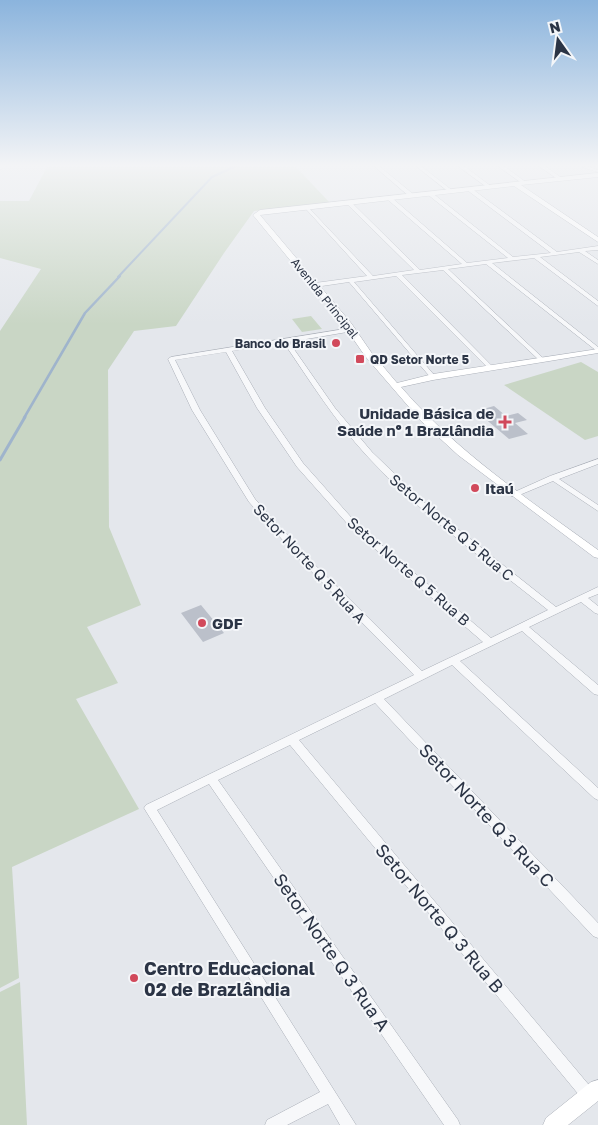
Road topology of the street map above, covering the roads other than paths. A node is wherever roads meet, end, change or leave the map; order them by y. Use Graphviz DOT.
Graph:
graph roads {
  1 [pos="259,218"];
  2 [pos="318,218"];
  3 [pos="365,218"];
  4 [pos="413,218"];
  5 [pos="461,218"];
  6 [pos="509,218"];
  7 [pos="566,218"];
  8 [pos="598,240"];
  9 [pos="598,248"];
  10 [pos="580,250"];
  11 [pos="555,253"];
  12 [pos="535,256"];
  13 [pos="512,259"];
  14 [pos="487,262"];
  15 [pos="598,262"];
  16 [pos="466,265"];
  17 [pos="444,268"];
  18 [pos="418,271"];
  19 [pos="397,274"];
  20 [pos="372,277"];
  21 [pos="350,280"];
  22 [pos="315,284"];
  23 [pos="598,304"];
  24 [pos="351,330"];
  25 [pos="285,340"];
  26 [pos="228,350"];
  27 [pos="598,351"];
  28 [pos="542,360"];
  29 [pos="491,368"];
  30 [pos="433,377"];
  31 [pos="396,386"];
  32 [pos="598,460"];
  33 [pos="553,478"];
  34 [pos="514,494"];
  35 [pos="598,509"];
  36 [pos="598,555"];
  37 [pos="598,590"];
  38 [pos="582,598"];
  39 [pos="598,610"];
  40 [pos="554,611"];
  41 [pos="523,627"];
  42 [pos="490,643"];
  43 [pos="453,661"];
  44 [pos="421,676"];
  45 [pos="598,691"];
  46 [pos="377,698"];
  47 [pos="292,739"];
  48 [pos="211,778"];
  49 [pos="598,796"];
  50 [pos="598,932"];
  51 [pos="594,1092"];
  52 [pos="330,1095"];
  53 [pos="272,1125"];
  54 [pos="349,1125"];
  55 [pos="453,1125"];
  56 [pos="552,1125"];
  1 -- 22 [label="street, Avenida Principal"];
  2 -- 20 [label="street"];
  3 -- 18 [label="street"];
  4 -- 16 [label="street"];
  5 -- 13 [label="street"];
  6 -- 11 [label="street"];
  7 -- 8 [label="street"];
  9 -- 10 [label="street"];
  10 -- 11 [label="street"];
  10 -- 15 [label="street"];
  11 -- 12 [label="street"];
  12 -- 13 [label="street"];
  12 -- 23 [label="street"];
  13 -- 14 [label="street"];
  14 -- 16 [label="street"];
  14 -- 27 [label="street"];
  16 -- 17 [label="street"];
  17 -- 18 [label="street"];
  17 -- 28 [label="street"];
  18 -- 19 [label="street"];
  19 -- 20 [label="street"];
  19 -- 29 [label="street"];
  20 -- 21 [label="street"];
  21 -- 22 [label="street"];
  21 -- 30 [label="street"];
  22 -- 24 [label="street, Avenida Principal"];
  24 -- 25 [label="street"];
  24 -- 31 [label="street, Avenida Principal"];
  25 -- 26 [label="street"];
  25 -- 40 [label="street, Setor Norte Q 5 Rua C"];
  26 -- 42 [label="street, Setor Norte Q 5 Rua B"];
  26 -- 44 [label="street, Setor Norte Q 5 Rua A"];
  27 -- 28 [label="street"];
  28 -- 29 [label="street"];
  29 -- 30 [label="street"];
  30 -- 31 [label="street"];
  31 -- 34 [label="street, Avenida Principal"];
  32 -- 33 [label="street"];
  33 -- 34 [label="street"];
  33 -- 35 [label="street"];
  34 -- 36 [label="street, Avenida Principal"];
  37 -- 38 [label="street"];
  38 -- 39 [label="street"];
  38 -- 40 [label="street"];
  40 -- 41 [label="street"];
  41 -- 42 [label="street"];
  41 -- 45 [label="street"];
  42 -- 43 [label="street"];
  43 -- 44 [label="street"];
  43 -- 49 [label="street"];
  44 -- 46 [label="street"];
  46 -- 47 [label="street"];
  46 -- 50 [label="street, Setor Norte Q 3 Rua C"];
  47 -- 48 [label="street"];
  47 -- 51 [label="street, Setor Norte Q 3 Rua B"];
  48 -- 52 [label="street"];
  48 -- 55 [label="street, Setor Norte Q 3 Rua A"];
  51 -- 56 [label="street"];
  52 -- 53 [label="street"];
  52 -- 54 [label="street"];
}
